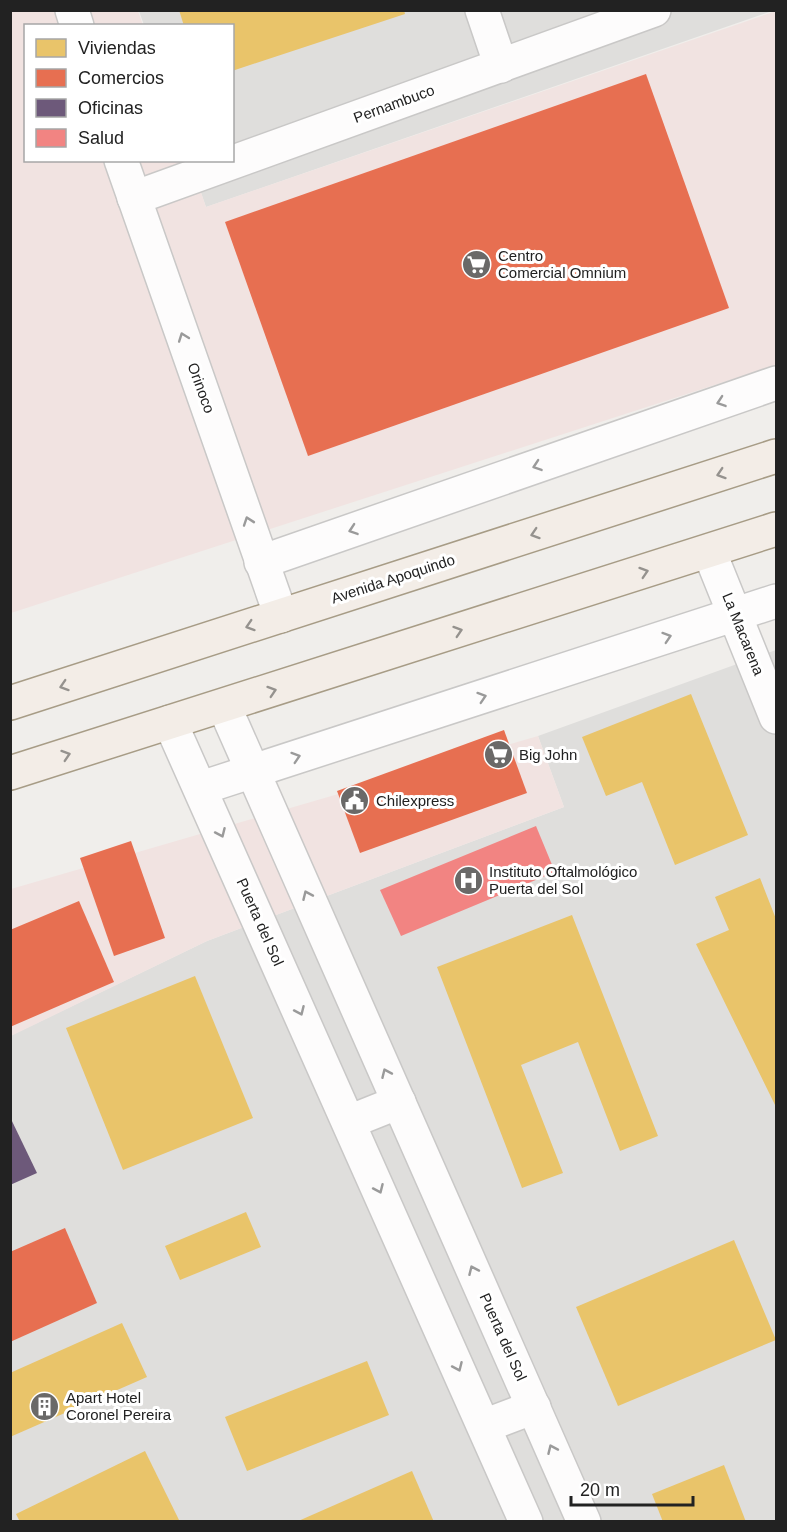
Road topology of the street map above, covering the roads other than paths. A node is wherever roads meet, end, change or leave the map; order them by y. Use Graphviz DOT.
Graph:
graph roads {
  1 [pos="482,10"];
  2 [pos="654,10"];
  3 [pos="501,66"];
  4 [pos="122,162"];
  5 [pos="134,198"];
  6 [pos="777,383"];
  7 [pos="777,456"];
  8 [pos="777,529"];
  9 [pos="709,551"];
  10 [pos="261,561"];
  11 [pos="777,601"];
  12 [pos="735,615"];
  13 [pos="281,616"];
  14 [pos="10,703"];
  15 [pos="224,706"];
  16 [pos="777,717"];
  17 [pos="170,722"];
  18 [pos="253,771"];
  19 [pos="10,773"];
  20 [pos="201,788"];
  21 [pos="399,1102"];
  22 [pos="349,1122"];
  23 [pos="534,1407"];
  24 [pos="484,1426"];
  25 [pos="526,1521"];
  26 [pos="584,1521"];
  1 -- 3 [label="street"];
  2 -- 3 [label="street, Pernambuco"];
  3 -- 5 [label="street, Pernambuco"];
  4 -- 5 [label="street, Orinoco"];
  10 -- 5 [label="street, Orinoco, one-way"];
  6 -- 10 [label="street, one-way"];
  7 -- 13 [label="main road, Avenida Apoquindo, one-way"];
  8 -- 9 [label="main road"];
  9 -- 12 [label="street, La Macarena"];
  15 -- 9 [label="main road, one-way"];
  10 -- 13 [label="street, Orinoco"];
  11 -- 12 [label="street"];
  12 -- 16 [label="street, La Macarena"];
  18 -- 12 [label="street, one-way"];
  13 -- 14 [label="main road, Avenida Apoquindo, one-way"];
  15 -- 17 [label="main road"];
  15 -- 18 [label="street, Puerta del Sol"];
  19 -- 17 [label="main road, one-way"];
  17 -- 20 [label="street, Puerta del Sol"];
  18 -- 20 [label="street"];
  21 -- 18 [label="street, Puerta del Sol, one-way"];
  20 -- 22 [label="street, Puerta del Sol, one-way"];
  21 -- 22 [label="street"];
  23 -- 21 [label="street, Puerta del Sol, one-way"];
  22 -- 24 [label="street, Puerta del Sol, one-way"];
  23 -- 24 [label="street"];
  26 -- 23 [label="street, Puerta del Sol, one-way"];
  24 -- 25 [label="street, Puerta del Sol"];
}
